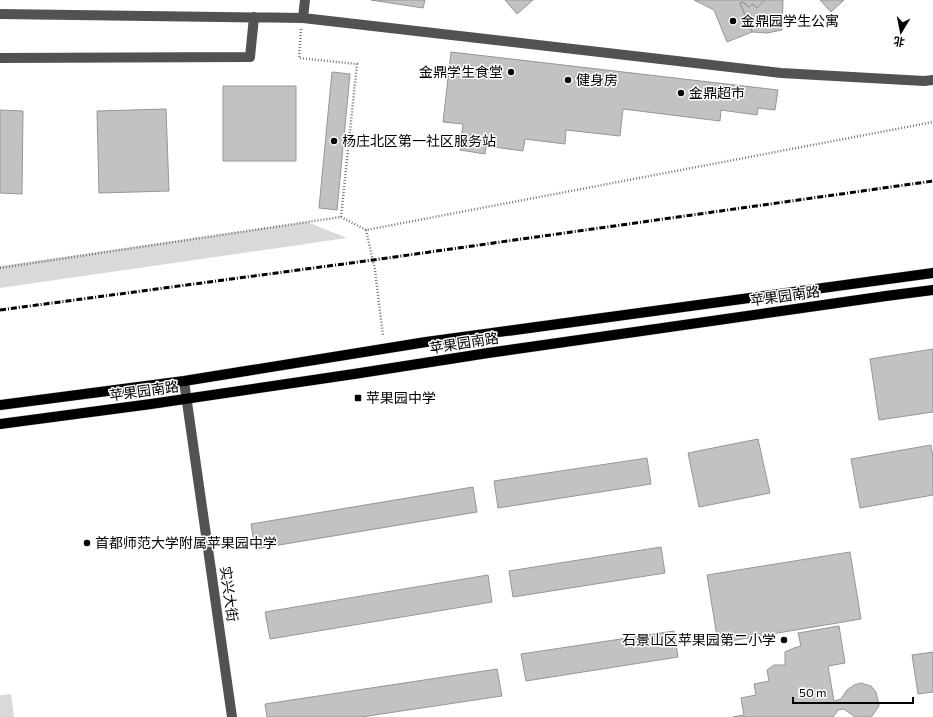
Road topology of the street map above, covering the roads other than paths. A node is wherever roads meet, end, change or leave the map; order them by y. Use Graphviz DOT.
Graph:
graph roads {
  1 [pos="304,0"];
  2 [pos="0,14"];
  3 [pos="254,17"];
  4 [pos="302,18"];
  5 [pos="0,58"];
  6 [pos="933,80"];
  7 [pos="933,273"];
  8 [pos="933,290"];
  9 [pos="184,381"];
  10 [pos="187,399"];
  11 [pos="0,405"];
  12 [pos="0,424"];
  13 [pos="232,717"];
  1 -- 4 [label="street"];
  2 -- 3 [label="street"];
  3 -- 4 [label="street"];
  3 -- 5 [label="street"];
  4 -- 6 [label="street"];
  7 -- 9 [label="main road, 苹果园南路"];
  8 -- 10 [label="main road, 苹果园南路"];
  9 -- 10 [label="street, 实兴大街"];
  9 -- 11 [label="main road, 苹果园南路"];
  10 -- 12 [label="main road, 苹果园南路"];
  10 -- 13 [label="street, 实兴大街"];
}
